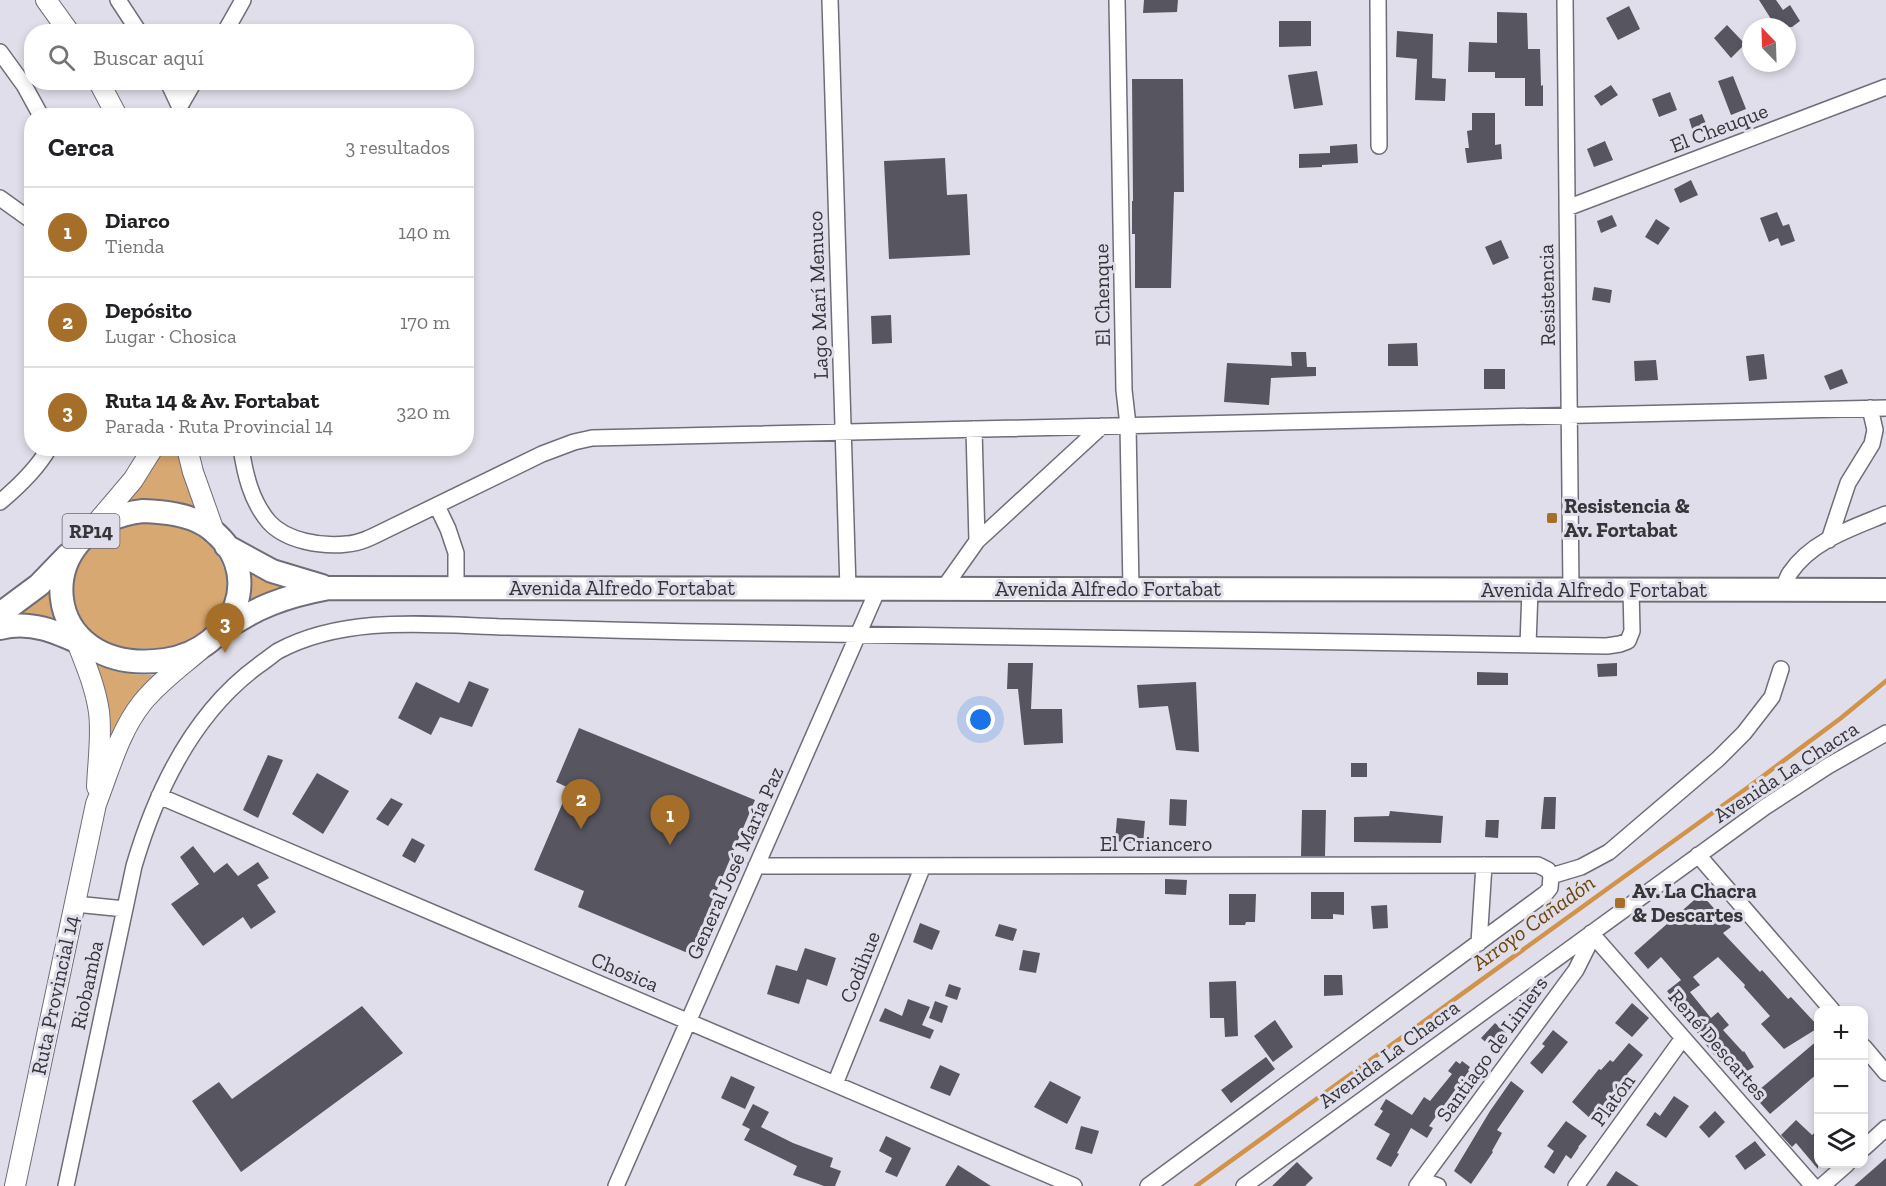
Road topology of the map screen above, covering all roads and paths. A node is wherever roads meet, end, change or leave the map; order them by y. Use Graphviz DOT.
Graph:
graph roads {
  1 [pos="46,0"];
  2 [pos="118,0"];
  3 [pos="243,0"];
  4 [pos="830,0"];
  5 [pos="1118,0"];
  6 [pos="1378,0"];
  7 [pos="1565,0"];
  8 [pos="63,24"];
  9 [pos="134,24"];
  10 [pos="230,24"];
  11 [pos="0,52"];
  12 [pos="24,85"];
  13 [pos="1886,87"];
  14 [pos="27,90"];
  15 [pos="103,90"];
  16 [pos="172,90"];
  17 [pos="191,90"];
  18 [pos="37,108"];
  19 [pos="113,108"];
  20 [pos="181,108"];
  21 [pos="183,108"];
  22 [pos="1379,146"];
  23 [pos="0,198"];
  24 [pos="1567,208"];
  25 [pos="24,215"];
  26 [pos="1870,408"];
  27 [pos="1886,408"];
  28 [pos="1569,415"];
  29 [pos="1128,425"];
  30 [pos="1102,426"];
  31 [pos="974,429"];
  32 [pos="843,432"];
  33 [pos="45,456"];
  34 [pos="148,456"];
  35 [pos="189,456"];
  36 [pos="242,456"];
  37 [pos="0,502"];
  38 [pos="437,506"];
  39 [pos="1886,514"];
  40 [pos="220,539"];
  41 [pos="1829,540"];
  42 [pos="81,541"];
  43 [pos="977,541"];
  44 [pos="329,588"];
  45 [pos="456,588"];
  46 [pos="848,589"];
  47 [pos="878,589"];
  48 [pos="943,589"];
  49 [pos="1131,589"];
  50 [pos="1530,590"];
  51 [pos="1571,590"];
  52 [pos="1631,590"];
  53 [pos="1783,590"];
  54 [pos="1886,590"];
  55 [pos="0,614"];
  56 [pos="0,628"];
  57 [pos="858,635"];
  58 [pos="79,638"];
  59 [pos="214,638"];
  60 [pos="1528,645"];
  61 [pos="1781,669"];
  62 [pos="1886,733"];
  63 [pos="159,796"];
  64 [pos="96,804"];
  65 [pos="1698,855"];
  66 [pos="1484,865"];
  67 [pos="756,866"];
  68 [pos="923,866"];
  69 [pos="1551,876"];
  70 [pos="75,904"];
  71 [pos="125,909"];
  72 [pos="1591,933"];
  73 [pos="1479,942"];
  74 [pos="1828,1006"];
  75 [pos="688,1022"];
  76 [pos="1683,1038"];
  77 [pos="1868,1053"];
  78 [pos="1886,1073"];
  79 [pos="835,1084"];
  80 [pos="1886,1128"];
  81 [pos="1868,1144"];
  82 [pos="1842,1168"];
  83 [pos="1420,1183"];
  84 [pos="15,1186"];
  85 [pos="66,1186"];
  86 [pos="616,1186"];
  87 [pos="1074,1186"];
  88 [pos="1148,1186"];
  89 [pos="1244,1186"];
  90 [pos="1438,1186"];
  91 [pos="1576,1186"];
  92 [pos="1813,1186"];
  93 [pos="1822,1186"];
  1 -- 8 [label="main road"];
  2 -- 9 [label="street"];
  3 -- 10 [label="street"];
  4 -- 32 [label="street, Lago Marí Menuco"];
  5 -- 29 [label="street, El Chenque"];
  6 -- 22 [label="street"];
  7 -- 24 [label="street, Resistencia"];
  11 -- 12 [label="street"];
  13 -- 24 [label="street, El Cheuque"];
  14 -- 18 [label="street"];
  15 -- 19 [label="main road"];
  16 -- 20 [label="street"];
  17 -- 21 [label="street"];
  23 -- 25 [label="street"];
  24 -- 28 [label="street, Resistencia"];
  26 -- 27 [label="street"];
  26 -- 28 [label="street"];
  26 -- 41 [label="street"];
  28 -- 29 [label="street"];
  28 -- 51 [label="street, Resistencia"];
  29 -- 30 [label="street"];
  29 -- 49 [label="street, El Chenque"];
  30 -- 31 [label="street"];
  30 -- 43 [label="street"];
  31 -- 32 [label="street"];
  31 -- 43 [label="street"];
  32 -- 38 [label="street"];
  32 -- 46 [label="street, Lago Marí Menuco"];
  33 -- 37 [label="street"];
  34 -- 42 [label="main road, Ruta Provincial 14 / RP14"];
  35 -- 40 [label="main road, Ruta Provincial 14 / RP14"];
  36 -- 38 [label="street"];
  38 -- 45 [label="street"];
  39 -- 41 [label="street"];
  40 -- 42 [label="highway, RP14"];
  40 -- 44 [label="highway, Avenida Alfredo Fortabat"];
  40 -- 59 [label="highway, Ruta Provincial 14 / RP14"];
  41 -- 53 [label="street"];
  42 -- 55 [label="highway"];
  42 -- 58 [label="highway, Ruta Provincial 14 / RP14"];
  43 -- 48 [label="street"];
  44 -- 45 [label="highway, Avenida Alfredo Fortabat"];
  44 -- 59 [label="highway, Avenida Alfredo Fortabat"];
  45 -- 46 [label="highway, Avenida Alfredo Fortabat"];
  46 -- 47 [label="highway, Avenida Alfredo Fortabat"];
  47 -- 48 [label="highway, Avenida Alfredo Fortabat"];
  47 -- 57 [label="street, General José María Paz"];
  48 -- 49 [label="highway, Avenida Alfredo Fortabat"];
  49 -- 50 [label="highway, Avenida Alfredo Fortabat"];
  50 -- 51 [label="highway, Avenida Alfredo Fortabat"];
  50 -- 60 [label="street"];
  51 -- 52 [label="highway, Avenida Alfredo Fortabat"];
  52 -- 53 [label="highway, Avenida Alfredo Fortabat"];
  52 -- 60 [label="street, Riobamba"];
  53 -- 54 [label="highway, Avenida Alfredo Fortabat"];
  56 -- 58 [label="highway"];
  57 -- 60 [label="street, Riobamba"];
  57 -- 63 [label="street, Riobamba"];
  57 -- 67 [label="street, General José María Paz"];
  58 -- 59 [label="highway"];
  58 -- 64 [label="main road, Ruta Provincial 14 / RP14"];
  59 -- 64 [label="main road, Ruta Provincial 14 / RP14"];
  61 -- 69 [label="street"];
  62 -- 65 [label="street, Avenida La Chacra"];
  63 -- 71 [label="street, Riobamba"];
  63 -- 75 [label="street, Chosica"];
  64 -- 70 [label="main road, Ruta Provincial 14 / RP14"];
  65 -- 72 [label="street, Avenida La Chacra"];
  65 -- 74 [label="street"];
  66 -- 68 [label="street, El Criancero"];
  66 -- 69 [label="street, El Criancero"];
  66 -- 73 [label="street"];
  67 -- 68 [label="street, El Criancero"];
  67 -- 75 [label="street, General José María Paz"];
  68 -- 79 [label="street, Codihue"];
  69 -- 73 [label="street, Avenida La Chacra"];
  70 -- 71 [label="street"];
  70 -- 84 [label="main road, Ruta Provincial 14 / RP14"];
  71 -- 85 [label="street, Riobamba"];
  72 -- 76 [label="street, René Descartes"];
  72 -- 83 [label="street, Santiago de Liniers"];
  72 -- 89 [label="street, Avenida La Chacra"];
  73 -- 88 [label="street, Avenida La Chacra"];
  75 -- 79 [label="street, Chosica"];
  75 -- 86 [label="street, General José María Paz"];
  76 -- 91 [label="street, Platón"];
  76 -- 92 [label="street, René Descartes"];
  77 -- 78 [label="street"];
  79 -- 87 [label="street, Chosica"];
  80 -- 81 [label="street"];
  82 -- 93 [label="street"];
  83 -- 90 [label="street"];
}
